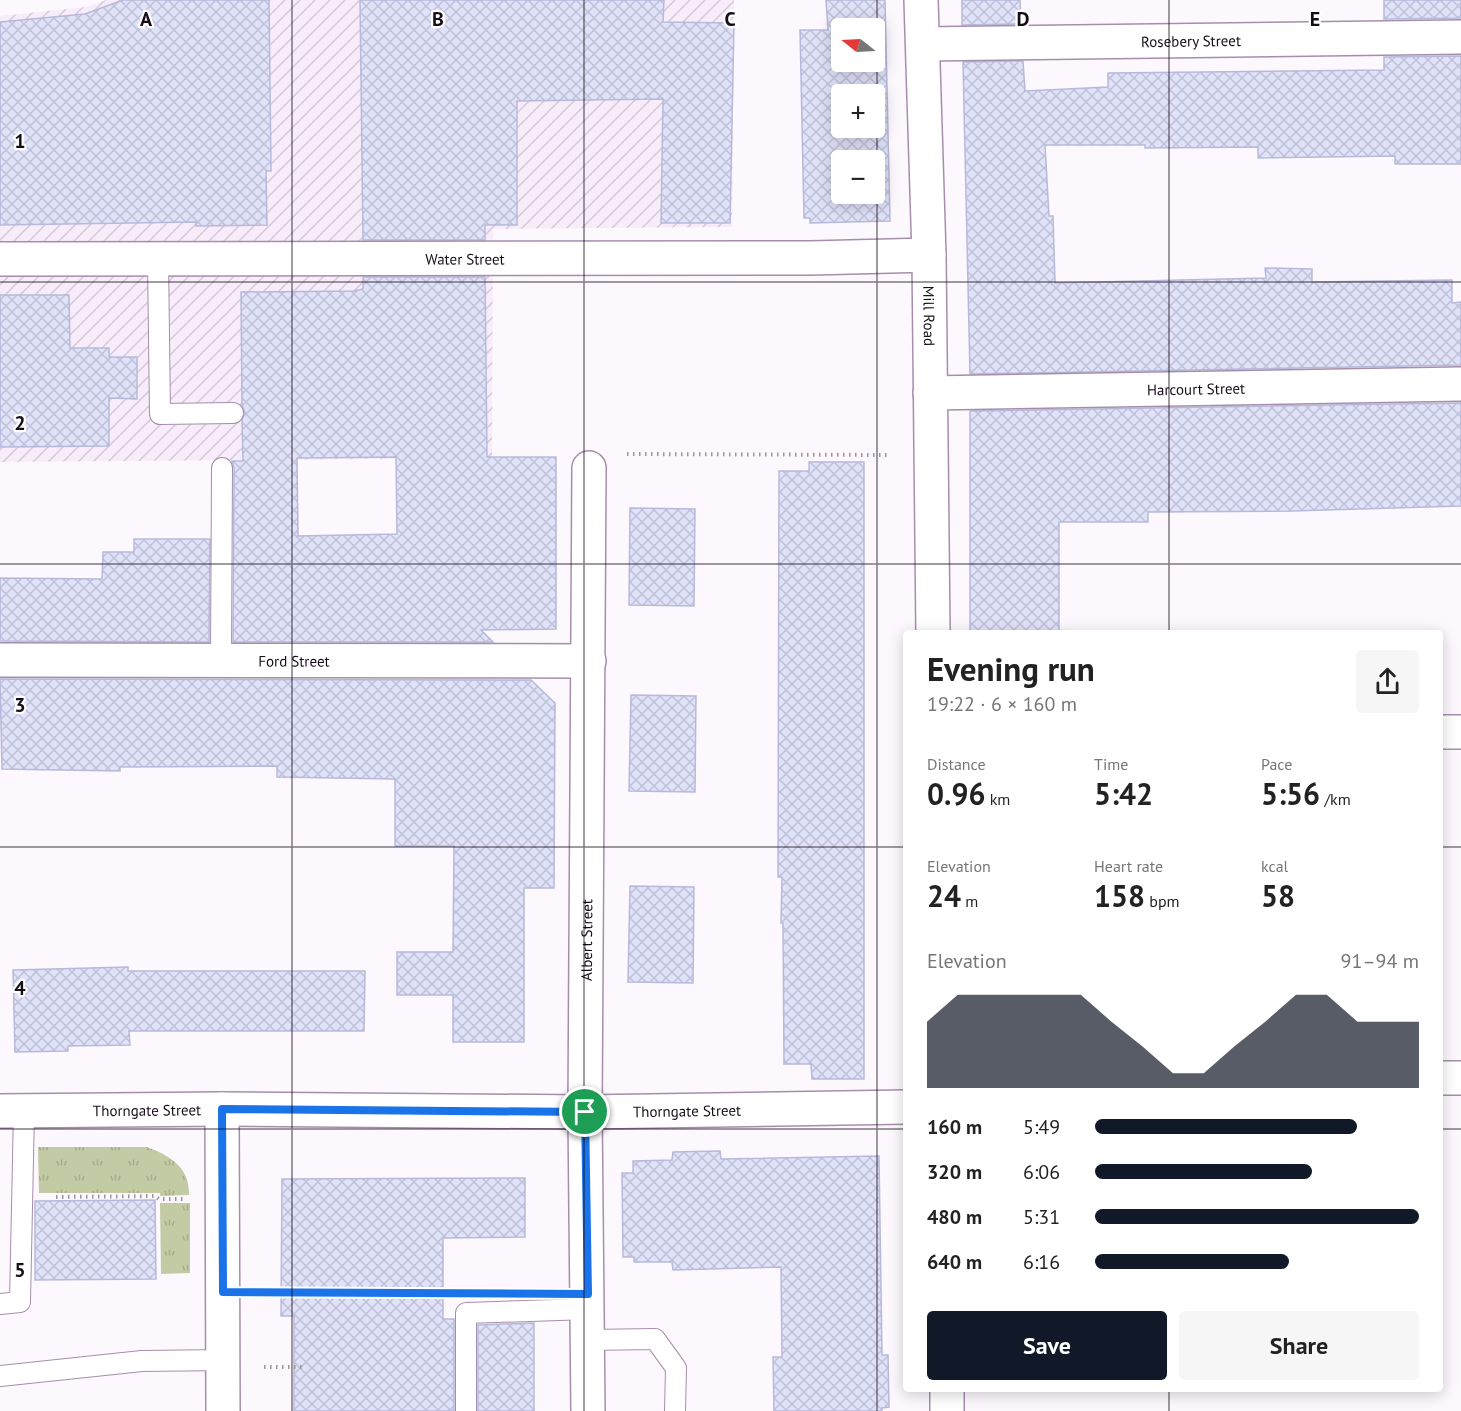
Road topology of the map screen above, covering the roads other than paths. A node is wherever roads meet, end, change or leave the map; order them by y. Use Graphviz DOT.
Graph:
graph roads {
  1 [pos="921,0"];
  2 [pos="1461,37"];
  3 [pos="923,44"];
  4 [pos="928,255"];
  5 [pos="0,259"];
  6 [pos="158,259"];
  7 [pos="1461,384"];
  8 [pos="930,393"];
  9 [pos="233,413"];
  10 [pos="222,468"];
  11 [pos="589,468"];
  12 [pos="933,630"];
  13 [pos="0,660"];
  14 [pos="221,661"];
  15 [pos="589,661"];
  16 [pos="1443,732"];
  17 [pos="1461,732"];
  18 [pos="1443,1078"];
  19 [pos="1461,1078"];
  20 [pos="903,1107"];
  21 [pos="222,1109"];
  22 [pos="12,1111"];
  23 [pos="585,1112"];
  24 [pos="0,1304"];
  25 [pos="588,1325"];
  26 [pos="224,1360"];
  27 [pos="0,1376"];
  28 [pos="946,1392"];
  29 [pos="223,1411"];
  30 [pos="466,1411"];
  31 [pos="588,1411"];
  32 [pos="675,1411"];
  33 [pos="947,1411"];
  1 -- 3 [label="street, Mill Road"];
  2 -- 3 [label="street, Rosebery Street"];
  3 -- 4 [label="street, Mill Road"];
  4 -- 6 [label="street, Water Street"];
  4 -- 8 [label="street, Mill Road"];
  5 -- 6 [label="street, Water Street"];
  6 -- 9 [label="lane"];
  7 -- 8 [label="street, Harcourt Street"];
  8 -- 12 [label="street, Mill Road"];
  10 -- 14 [label="lane"];
  11 -- 15 [label="street, Albert Street"];
  13 -- 14 [label="street, Ford Street"];
  14 -- 15 [label="street, Ford Street"];
  15 -- 23 [label="street, Albert Street"];
  16 -- 17 [label="street"];
  18 -- 19 [label="street"];
  20 -- 23 [label="street, Thorngate Street"];
  21 -- 22 [label="street, Thorngate Street"];
  21 -- 23 [label="street, Thorngate Street"];
  21 -- 26 [label="street"];
  22 -- 24 [label="lane"];
  23 -- 25 [label="street, Albert Street"];
  25 -- 30 [label="lane"];
  25 -- 31 [label="street, Albert Street"];
  25 -- 32 [label="lane"];
  26 -- 27 [label="lane"];
  26 -- 29 [label="street"];
  28 -- 33 [label="street"];
}
